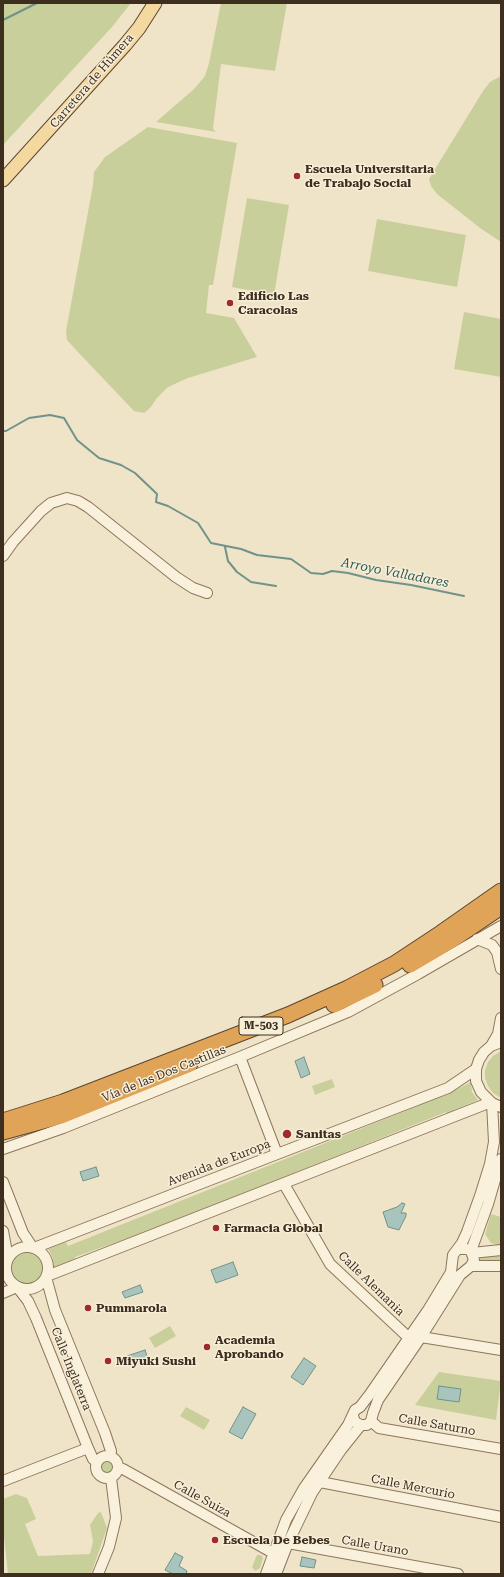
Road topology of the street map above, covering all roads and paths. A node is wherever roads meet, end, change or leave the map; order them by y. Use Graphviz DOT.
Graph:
graph roads {
  1 [pos="155,3"];
  2 [pos="26,156"];
  3 [pos="3,180"];
  4 [pos="3,190"];
  5 [pos="3,556"];
  6 [pos="207,593"];
  7 [pos="501,892"];
  8 [pos="501,907"];
  9 [pos="501,926"];
  10 [pos="477,939"];
  11 [pos="501,969"];
  12 [pos="501,1018"];
  13 [pos="501,1042"];
  14 [pos="491,1046"];
  15 [pos="240,1058"];
  16 [pos="476,1069"];
  17 [pos="495,1104"];
  18 [pos="61,1116"];
  19 [pos="3,1121"];
  20 [pos="3,1132"];
  21 [pos="3,1138"];
  22 [pos="3,1149"];
  23 [pos="277,1154"];
  24 [pos="501,1159"];
  25 [pos="3,1182"];
  26 [pos="284,1184"];
  27 [pos="3,1231"];
  28 [pos="34,1248"];
  29 [pos="458,1249"];
  30 [pos="501,1250"];
  31 [pos="471,1252"];
  32 [pos="6,1259"];
  33 [pos="453,1262"];
  34 [pos="501,1266"];
  35 [pos="469,1267"];
  36 [pos="46,1276"];
  37 [pos="18,1287"];
  38 [pos="3,1293"];
  39 [pos="421,1337"];
  40 [pos="409,1338"];
  41 [pos="501,1350"];
  42 [pos="360,1406"];
  43 [pos="353,1416"];
  44 [pos="372,1417"];
  45 [pos="361,1425"];
  46 [pos="88,1448"];
  47 [pos="501,1449"];
  48 [pos="110,1456"];
  49 [pos="97,1462"];
  50 [pos="119,1468"];
  51 [pos="111,1478"];
  52 [pos="3,1481"];
  53 [pos="320,1482"];
  54 [pos="501,1517"];
  55 [pos="288,1543"];
  56 [pos="273,1552"];
  57 [pos="98,1574"];
  58 [pos="266,1574"];
  59 [pos="276,1574"];
  60 [pos="458,1574"];
  1 -- 2 [label="main road, Carretera de Húmera"];
  2 -- 3 [label="main road, Carretera de Húmera"];
  2 -- 4 [label="main road, Carretera de Húmera"];
  5 -- 6 [label="street"];
  7 -- 19 [label="highway, M-503"];
  8 -- 18 [label="highway, M-503"];
  9 -- 10 [label="street, Vía de las Dos Castillas"];
  10 -- 11 [label="street"];
  10 -- 15 [label="street, Vía de las Dos Castillas"];
  12 -- 14 [label="street"];
  13 -- 14 [label="street"];
  14 -- 16 [label="street"];
  15 -- 22 [label="street, Vía de las Dos Castillas"];
  15 -- 23 [label="street"];
  16 -- 17 [label="street"];
  16 -- 23 [label="street, Avenida de Europa"];
  17 -- 26 [label="street"];
  17 -- 29 [label="street"];
  18 -- 20 [label="highway, M-503"];
  18 -- 21 [label="highway, M-503"];
  23 -- 28 [label="street, Avenida de Europa"];
  24 -- 31 [label="street"];
  25 -- 28 [label="street"];
  26 -- 36 [label="street"];
  26 -- 40 [label="street, Calle Alemania"];
  27 -- 32 [label="street"];
  28 -- 32 [label="street"];
  28 -- 36 [label="street"];
  29 -- 31 [label="street"];
  29 -- 33 [label="street"];
  30 -- 31 [label="street"];
  31 -- 35 [label="street"];
  32 -- 37 [label="street"];
  33 -- 35 [label="street"];
  33 -- 40 [label="street"];
  34 -- 35 [label="street"];
  35 -- 39 [label="street"];
  36 -- 37 [label="street"];
  36 -- 48 [label="street, Calle Inglaterra"];
  37 -- 38 [label="street"];
  37 -- 46 [label="street, Calle Inglaterra"];
  39 -- 41 [label="street"];
  39 -- 44 [label="street"];
  40 -- 42 [label="street"];
  42 -- 43 [label="street"];
  42 -- 44 [label="street"];
  43 -- 45 [label="street"];
  43 -- 56 [label="street"];
  44 -- 45 [label="street"];
  44 -- 47 [label="street, Calle Saturno"];
  45 -- 53 [label="street"];
  46 -- 49 [label="street, Calle Inglaterra"];
  46 -- 52 [label="street"];
  48 -- 49 [label="street"];
  48 -- 50 [label="street"];
  49 -- 51 [label="street"];
  50 -- 51 [label="street"];
  50 -- 56 [label="street, Calle Suiza"];
  51 -- 57 [label="street"];
  53 -- 54 [label="street, Calle Mercurio"];
  53 -- 55 [label="street"];
  55 -- 59 [label="street"];
  55 -- 60 [label="street, Calle Urano"];
  56 -- 58 [label="street"];
}
